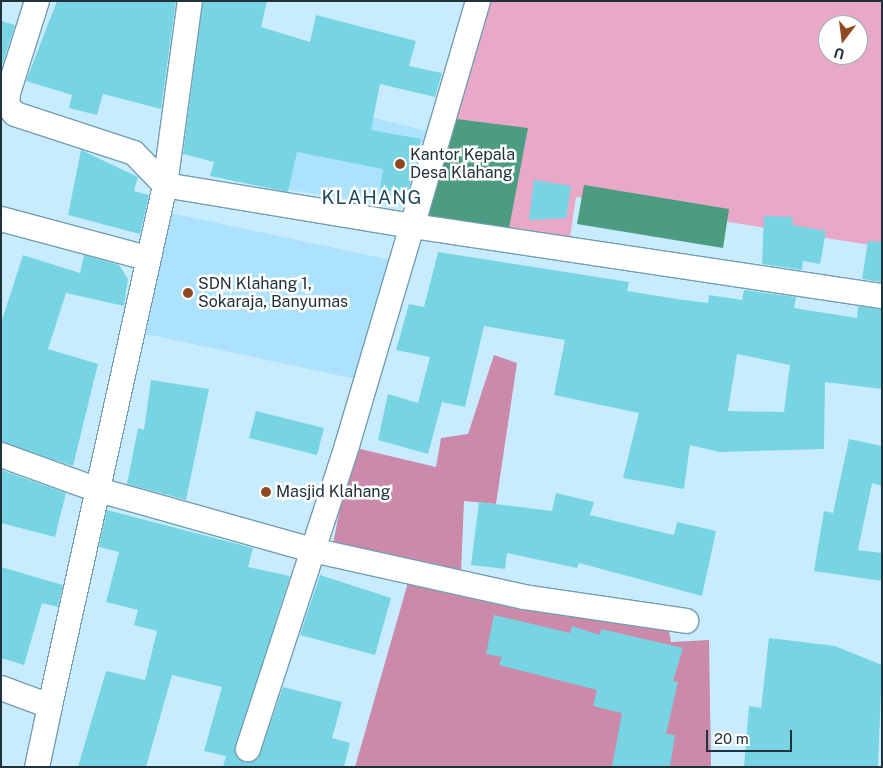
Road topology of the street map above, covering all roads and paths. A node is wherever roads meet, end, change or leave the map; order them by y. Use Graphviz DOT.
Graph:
graph roads {
  1 [pos="37,1"];
  2 [pos="190,1"];
  3 [pos="478,1"];
  4 [pos="4,105"];
  5 [pos="165,185"];
  6 [pos="1,220"];
  7 [pos="412,226"];
  8 [pos="147,258"];
  9 [pos="882,296"];
  10 [pos="1,455"];
  11 [pos="95,489"];
  12 [pos="312,550"];
  13 [pos="686,621"];
  14 [pos="1,688"];
  15 [pos="50,706"];
  16 [pos="248,749"];
  17 [pos="37,767"];
  1 -- 4 [label="street"];
  2 -- 5 [label="street"];
  3 -- 7 [label="street"];
  4 -- 5 [label="street"];
  5 -- 7 [label="street"];
  5 -- 8 [label="street"];
  6 -- 8 [label="street"];
  7 -- 9 [label="street"];
  7 -- 12 [label="street"];
  8 -- 11 [label="street"];
  10 -- 11 [label="street"];
  11 -- 12 [label="street"];
  11 -- 15 [label="street"];
  12 -- 13 [label="street"];
  12 -- 16 [label="street"];
  14 -- 15 [label="street"];
  15 -- 17 [label="street"];
}
